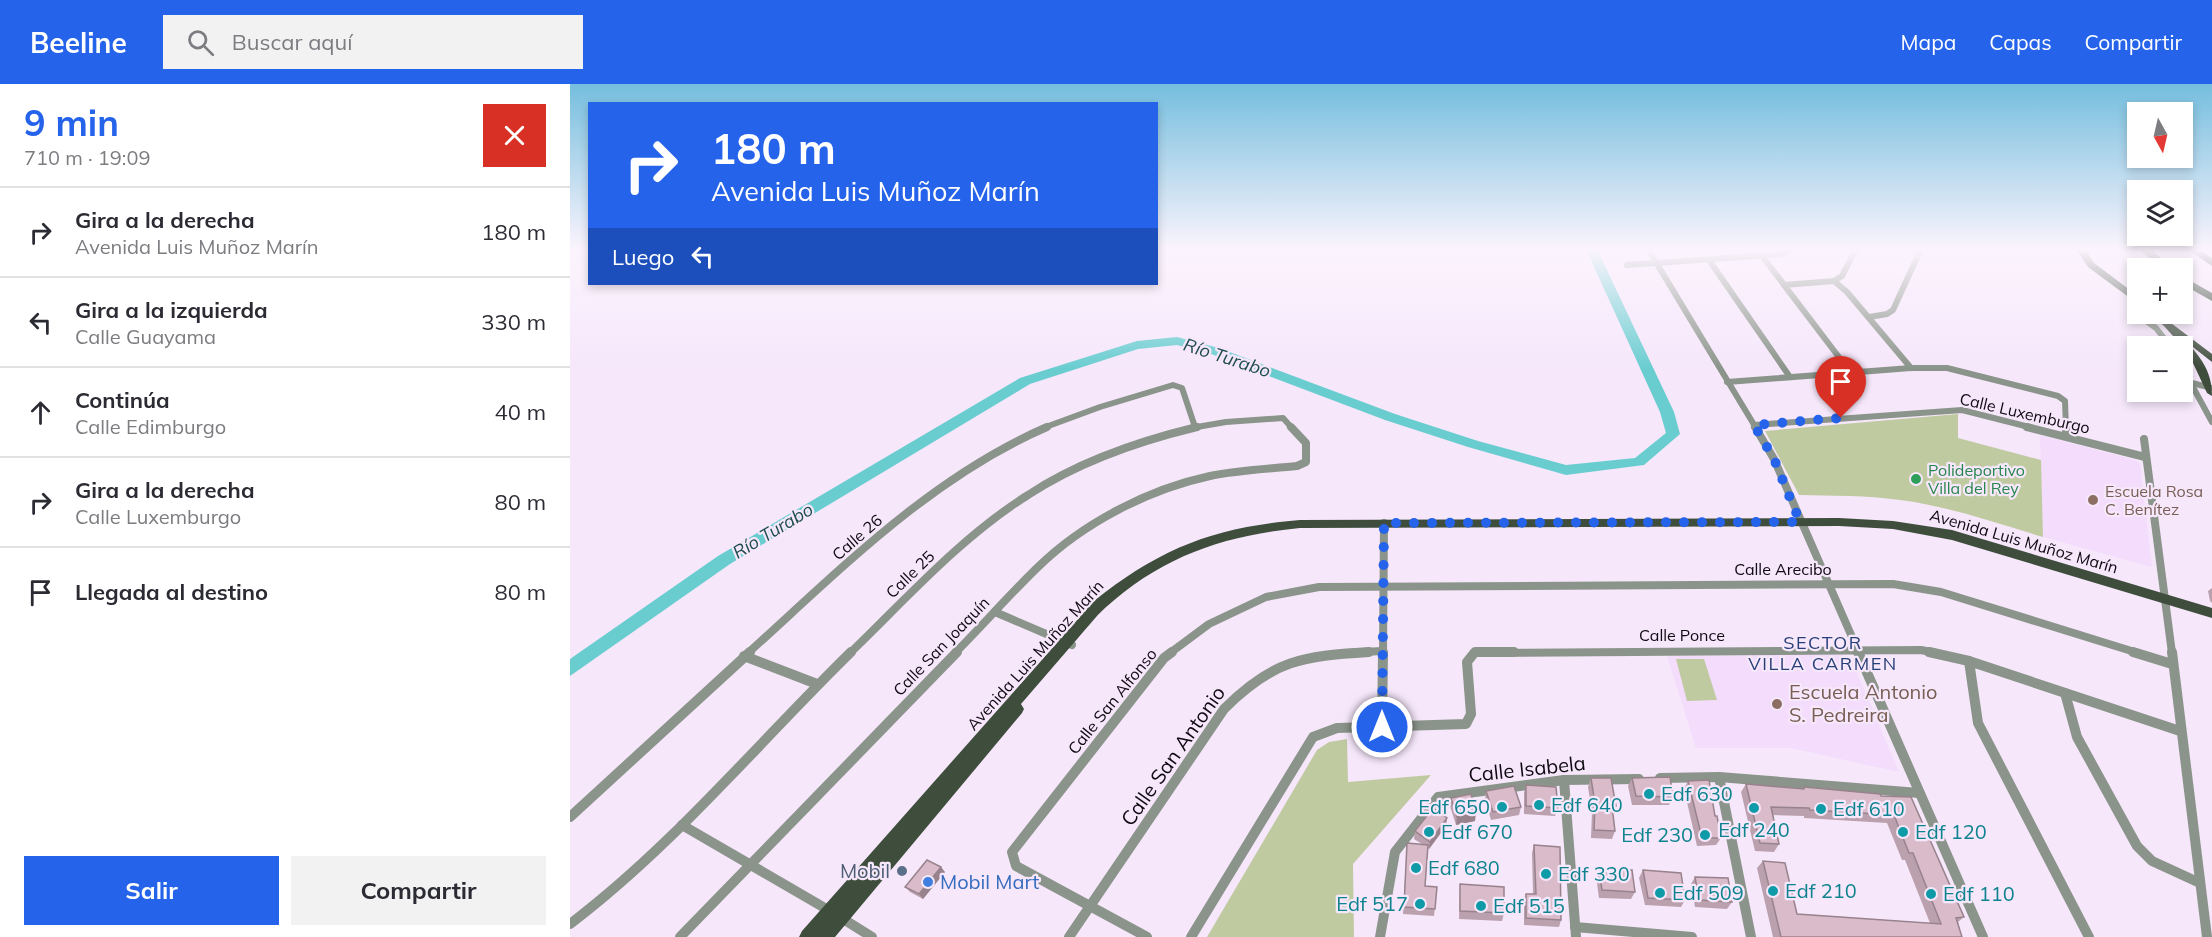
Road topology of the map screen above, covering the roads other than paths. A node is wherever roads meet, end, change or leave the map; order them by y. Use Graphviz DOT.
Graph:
graph roads {
  1 [pos="1671,289"];
  2 [pos="1729,289"];
  3 [pos="1787,289"];
  4 [pos="1843,289"];
  5 [pos="1902,289"];
  6 [pos="2197,289"];
  7 [pos="2212,298"];
  8 [pos="1869,317"];
  9 [pos="2153,324"];
  10 [pos="2168,324"];
  11 [pos="2168,324"];
  12 [pos="2162,336"];
  13 [pos="2212,359"];
  14 [pos="1911,368"];
  15 [pos="1851,373"];
  16 [pos="1790,377"];
  17 [pos="1727,382"];
  18 [pos="2193,383"];
  19 [pos="2193,385"];
  20 [pos="2212,389"];
  21 [pos="2212,422"];
  22 [pos="1754,425"];
  23 [pos="1195,427"];
  24 [pos="2066,436"];
  25 [pos="2144,439"];
  26 [pos="2145,457"];
  27 [pos="1281,468"];
  28 [pos="1802,525"];
  29 [pos="1384,526"];
  30 [pos="1828,584"];
  31 [pos="1383,586"];
  32 [pos="2166,602"];
  33 [pos="994,612"];
  34 [pos="2212,613"];
  35 [pos="2212,619"];
  36 [pos="1068,644"];
  37 [pos="1856,649"];
  38 [pos="1382,651"];
  39 [pos="744,656"];
  40 [pos="1969,661"];
  41 [pos="2172,664"];
  42 [pos="817,684"];
  43 [pos="2065,693"];
  44 [pos="1382,727"];
  45 [pos="2180,731"];
  46 [pos="1719,777"];
  47 [pos="1564,780"];
  48 [pos="1919,793"];
  49 [pos="570,817"];
  50 [pos="682,825"];
  51 [pos="752,865"];
  52 [pos="2200,883"];
  53 [pos="1091,906"];
  54 [pos="835,915"];
  55 [pos="570,924"];
  56 [pos="1576,932"];
  57 [pos="680,937"];
  58 [pos="808,937"];
  59 [pos="824,937"];
  60 [pos="872,937"];
  61 [pos="1069,937"];
  62 [pos="1147,937"];
  63 [pos="1191,937"];
  64 [pos="1380,937"];
  65 [pos="1692,937"];
  66 [pos="1751,937"];
  67 [pos="1983,937"];
  68 [pos="2089,937"];
  69 [pos="2207,937"];
  1 -- 17 [label="street"];
  2 -- 16 [label="street"];
  3 -- 15 [label="street"];
  4 -- 8 [label="street"];
  5 -- 8 [label="street"];
  6 -- 7 [label="highway"];
  8 -- 14 [label="street"];
  9 -- 12 [label="street"];
  10 -- 13 [label="main road"];
  11 -- 20 [label="main road"];
  14 -- 15 [label="street"];
  14 -- 24 [label="street"];
  15 -- 16 [label="street"];
  16 -- 17 [label="street"];
  17 -- 22 [label="street"];
  18 -- 20 [label="street"];
  19 -- 21 [label="street"];
  22 -- 24 [label="street, Calle Luxemburgo"];
  22 -- 28 [label="street"];
  23 -- 27 [label="street, Calle 25"];
  23 -- 39 [label="street, Calle 26"];
  23 -- 42 [label="street, Calle 25"];
  24 -- 26 [label="street, Calle Luxemburgo"];
  25 -- 26 [label="street"];
  26 -- 32 [label="street"];
  27 -- 33 [label="street, Calle San Joaquín"];
  28 -- 29 [label="main road, Avenida Luis Muñoz Marín"];
  28 -- 30 [label="street"];
  28 -- 32 [label="main road, Avenida Luis Muñoz Marín"];
  29 -- 31 [label="street"];
  29 -- 36 [label="main road, Avenida Luis Muñoz Marín"];
  30 -- 31 [label="street, Calle Arecibo"];
  30 -- 37 [label="street"];
  30 -- 41 [label="street, Calle Arecibo"];
  31 -- 38 [label="street"];
  31 -- 53 [label="street, Calle San Alfonso"];
  32 -- 34 [label="main road, Avenida Luis Muñoz Marín"];
  32 -- 35 [label="main road, Avenida Luis Muñoz Marín"];
  32 -- 41 [label="street"];
  33 -- 36 [label="street"];
  33 -- 51 [label="street, Calle San Joaquín"];
  36 -- 54 [label="main road, Avenida Luis Muñoz Marín"];
  37 -- 40 [label="street, Calle Ponce"];
  37 -- 44 [label="street, Calle Ponce"];
  37 -- 48 [label="street"];
  38 -- 44 [label="street"];
  38 -- 53 [label="street, Calle San Antonio"];
  39 -- 42 [label="street"];
  39 -- 49 [label="street, Calle 26"];
  40 -- 43 [label="street, Calle Ponce"];
  40 -- 68 [label="street"];
  41 -- 45 [label="street"];
  42 -- 50 [label="street, Calle 25"];
  43 -- 45 [label="street, Calle Ponce"];
  43 -- 52 [label="street"];
  44 -- 63 [label="street, Calle Ponce"];
  45 -- 52 [label="street"];
  46 -- 47 [label="street, Calle Isabela"];
  46 -- 48 [label="street, Calle Isabela"];
  46 -- 66 [label="street"];
  47 -- 56 [label="street"];
  47 -- 64 [label="street, Calle Isabela"];
  48 -- 67 [label="street"];
  50 -- 51 [label="street"];
  50 -- 55 [label="street, Calle 25"];
  51 -- 54 [label="street"];
  51 -- 57 [label="street, Calle San Joaquín"];
  52 -- 69 [label="street"];
  53 -- 61 [label="street, Calle San Antonio"];
  53 -- 62 [label="street"];
  54 -- 58 [label="main road, Avenida Luis Muñoz Marín"];
  54 -- 59 [label="main road, Avenida Luis Muñoz Marín"];
  54 -- 60 [label="street"];
  56 -- 65 [label="street"];
}
